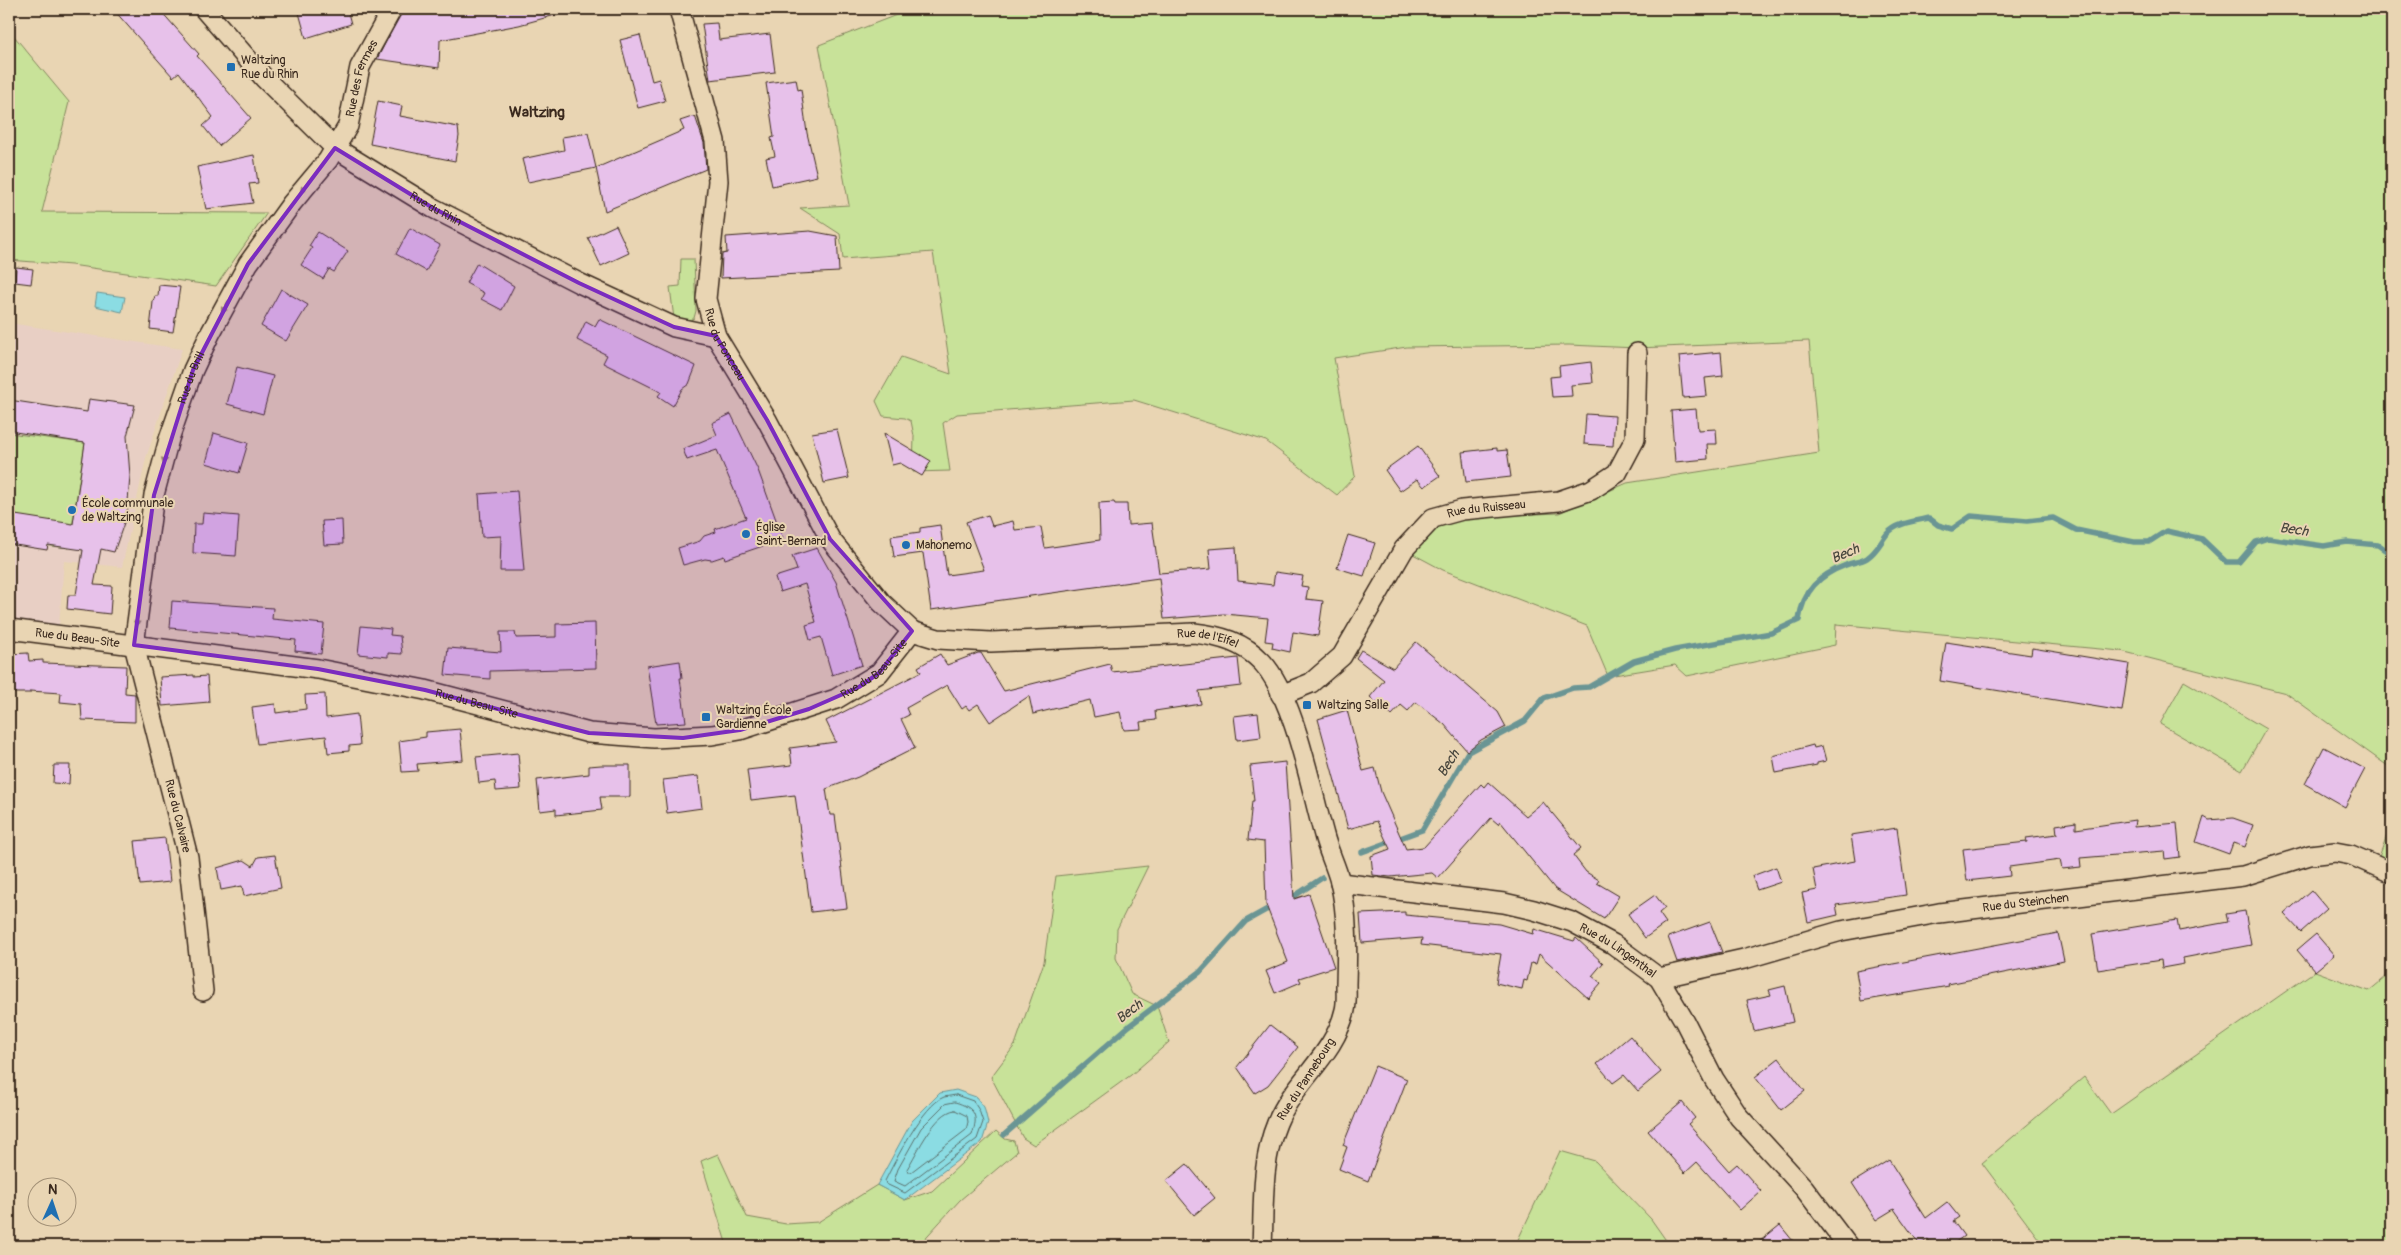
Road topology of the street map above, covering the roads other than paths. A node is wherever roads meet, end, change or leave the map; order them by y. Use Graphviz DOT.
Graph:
graph roads {
  1 [pos="204,9"];
  2 [pos="392,9"];
  3 [pos="680,9"];
  4 [pos="335,148"];
  5 [pos="716,336"];
  6 [pos="1638,353"];
  7 [pos="9,629"];
  8 [pos="912,631"];
  9 [pos="134,645"];
  10 [pos="1281,695"];
  11 [pos="2392,873"];
  12 [pos="1340,883"];
  13 [pos="1659,978"];
  14 [pos="203,991"];
  15 [pos="1262,1246"];
  16 [pos="1848,1246"];
  1 -- 4 [label="street, Rue du Rhin"];
  2 -- 4 [label="street, Rue des Fermes"];
  3 -- 5 [label="street, Rue du Ponceau"];
  4 -- 5 [label="street, Rue du Rhin"];
  4 -- 9 [label="street, Rue du Brill, one-way"];
  5 -- 8 [label="street, Rue du Ponceau"];
  6 -- 10 [label="street, Rue du Ruisseau"];
  7 -- 9 [label="street, Rue du Beau-Site"];
  8 -- 9 [label="street, Rue du Beau-Site"];
  8 -- 10 [label="street, Rue de l'Eifel"];
  9 -- 14 [label="street, Rue du Calvaire"];
  10 -- 12 [label="street, Rue de l'Eifel"];
  11 -- 13 [label="street, Rue du Steinchen"];
  12 -- 13 [label="street, Rue du Lingenthal"];
  12 -- 15 [label="street, Rue du Pannebourg"];
  13 -- 16 [label="street, Rue du Lingenthal"];
}
